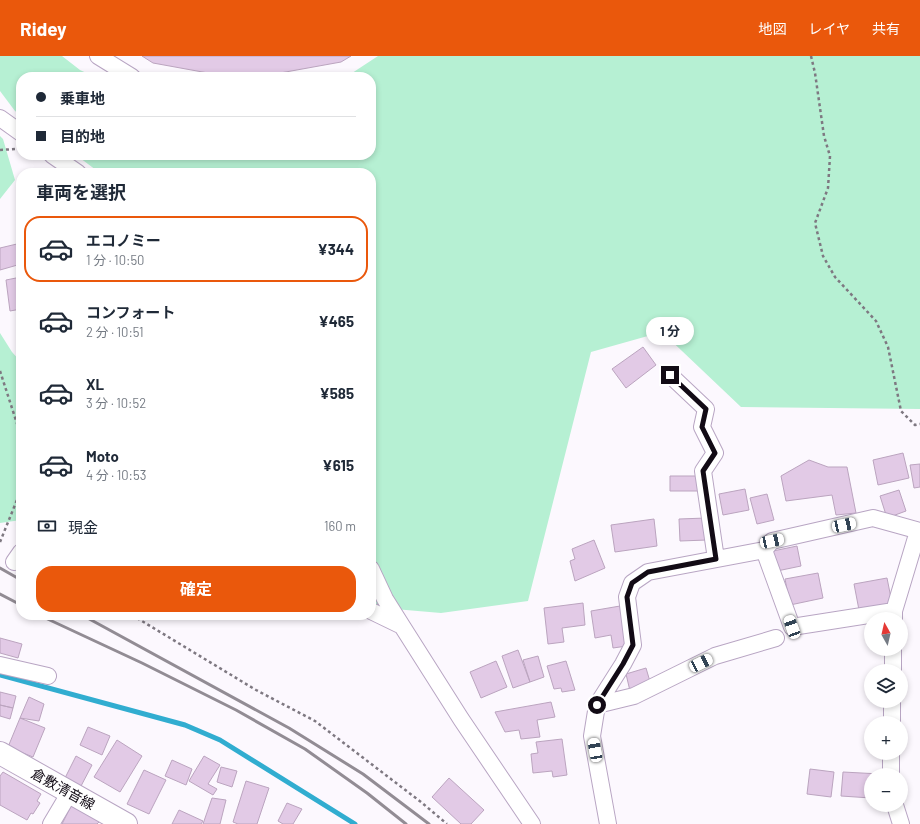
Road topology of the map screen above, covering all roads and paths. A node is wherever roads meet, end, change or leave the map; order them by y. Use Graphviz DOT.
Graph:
graph roads {
  1 [pos="98,56"];
  2 [pos="811,56"];
  3 [pos="124,72"];
  4 [pos="0,118"];
  5 [pos="16,136"];
  6 [pos="16,143"];
  7 [pos="0,150"];
  8 [pos="59,160"];
  9 [pos="71,168"];
  10 [pos="0,371"];
  11 [pos="670,375"];
  12 [pos="16,421"];
  13 [pos="920,424"];
  14 [pos="16,502"];
  15 [pos="919,531"];
  16 [pos="0,541"];
  17 [pos="764,550"];
  18 [pos="716,559"];
  19 [pos="376,580"];
  20 [pos="895,612"];
  21 [pos="376,613"];
  22 [pos="864,619"];
  23 [pos="140,620"];
  24 [pos="402,626"];
  25 [pos="776,638"];
  26 [pos="0,665"];
  27 [pos="48,676"];
  28 [pos="597,705"];
  29 [pos="0,753"];
  30 [pos="70,792"];
  31 [pos="897,812"];
  32 [pos="51,824"];
  33 [pos="126,824"];
  34 [pos="447,824"];
  35 [pos="532,824"];
  36 [pos="608,824"];
  37 [pos="901,824"];
  1 -- 3 [label="street"];
  2 -- 13 [label="path"];
  4 -- 5 [label="street"];
  6 -- 7 [label="path"];
  8 -- 9 [label="street"];
  10 -- 12 [label="path"];
  11 -- 18 [label="street"];
  14 -- 16 [label="path"];
  15 -- 17 [label="street"];
  15 -- 20 [label="street"];
  17 -- 18 [label="street"];
  17 -- 22 [label="street"];
  18 -- 28 [label="street"];
  19 -- 24 [label="street"];
  21 -- 24 [label="street"];
  23 -- 34 [label="path"];
  24 -- 35 [label="street"];
  25 -- 28 [label="street"];
  26 -- 27 [label="street"];
  28 -- 36 [label="street"];
  29 -- 30 [label="main road, 倉敷清音線"];
  30 -- 32 [label="street"];
  30 -- 33 [label="main road, 倉敷清音線"];
  31 -- 37 [label="street"];
}
